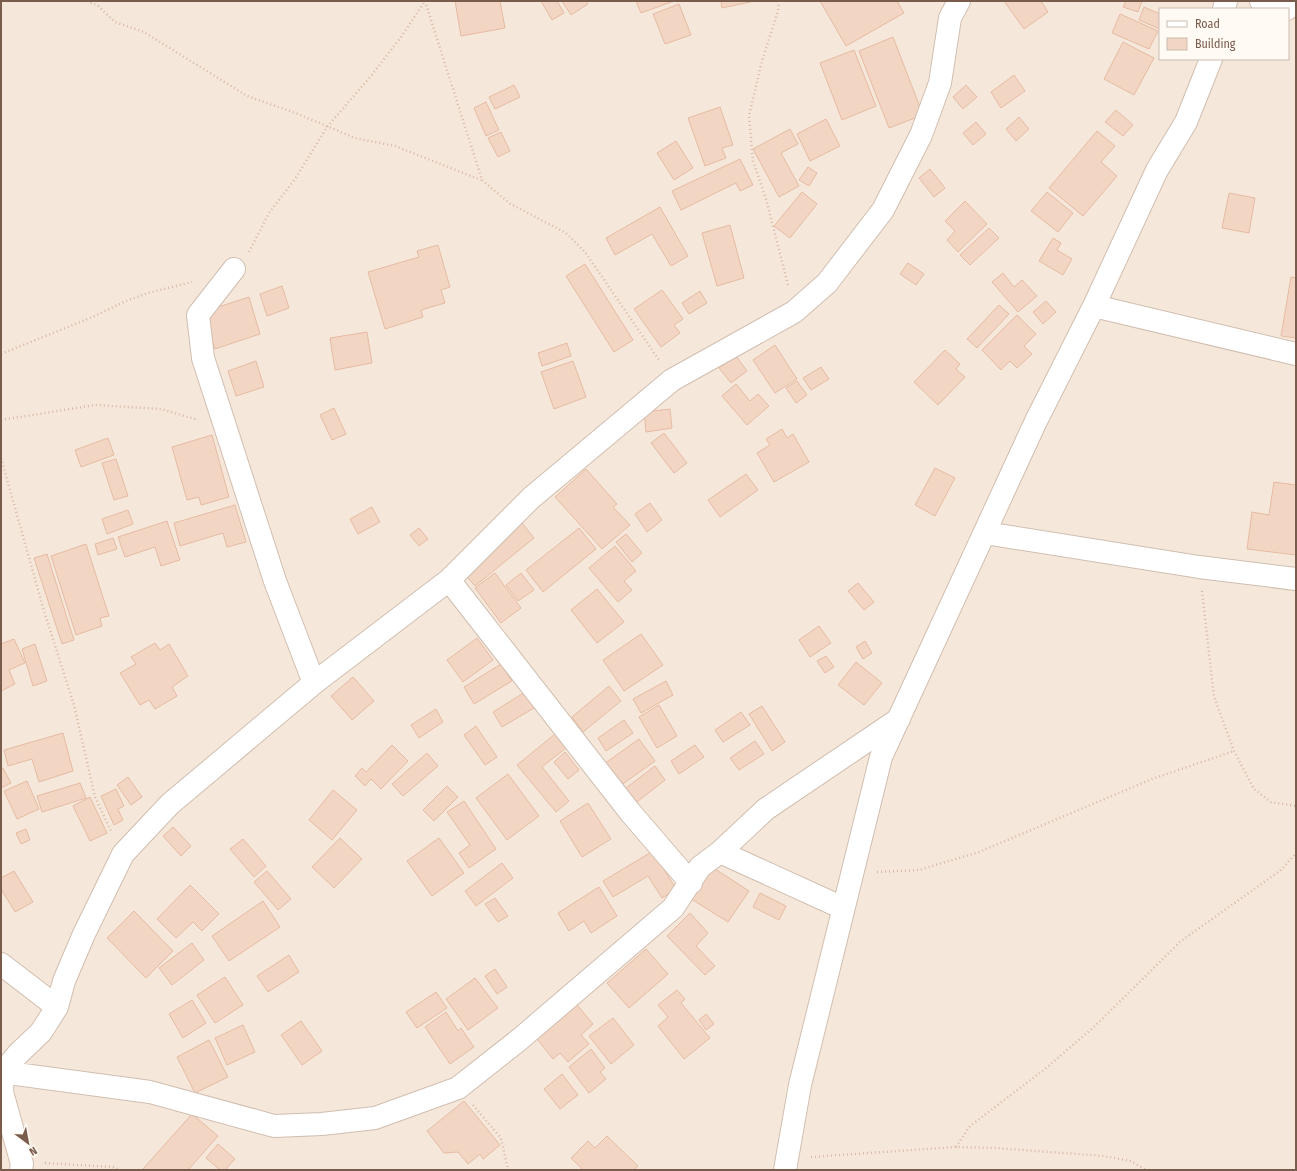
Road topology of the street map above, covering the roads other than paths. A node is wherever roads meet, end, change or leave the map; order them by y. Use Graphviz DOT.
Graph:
graph roads {
  1 [pos="959,1"];
  2 [pos="1262,1"];
  3 [pos="1285,8"];
  4 [pos="1211,60"];
  5 [pos="234,269"];
  6 [pos="1094,306"];
  7 [pos="1296,354"];
  8 [pos="985,532"];
  9 [pos="1296,579"];
  10 [pos="449,580"];
  11 [pos="314,683"];
  12 [pos="900,718"];
  13 [pos="720,852"];
  14 [pos="691,883"];
  15 [pos="843,908"];
  16 [pos="1,964"];
  17 [pos="57,1007"];
  18 [pos="2,1072"];
  19 [pos="786,1164"];
  20 [pos="22,1167"];
  1 -- 10 [label="street"];
  2 -- 3 [label="street"];
  4 -- 6 [label="street"];
  5 -- 11 [label="street"];
  6 -- 7 [label="street"];
  6 -- 8 [label="street"];
  8 -- 9 [label="street"];
  8 -- 12 [label="street"];
  10 -- 11 [label="street"];
  10 -- 14 [label="street"];
  11 -- 17 [label="street"];
  12 -- 13 [label="street"];
  12 -- 15 [label="street"];
  13 -- 14 [label="street"];
  13 -- 15 [label="street"];
  14 -- 18 [label="street"];
  15 -- 19 [label="street"];
  16 -- 17 [label="street"];
  17 -- 18 [label="street"];
  18 -- 20 [label="street"];
}
